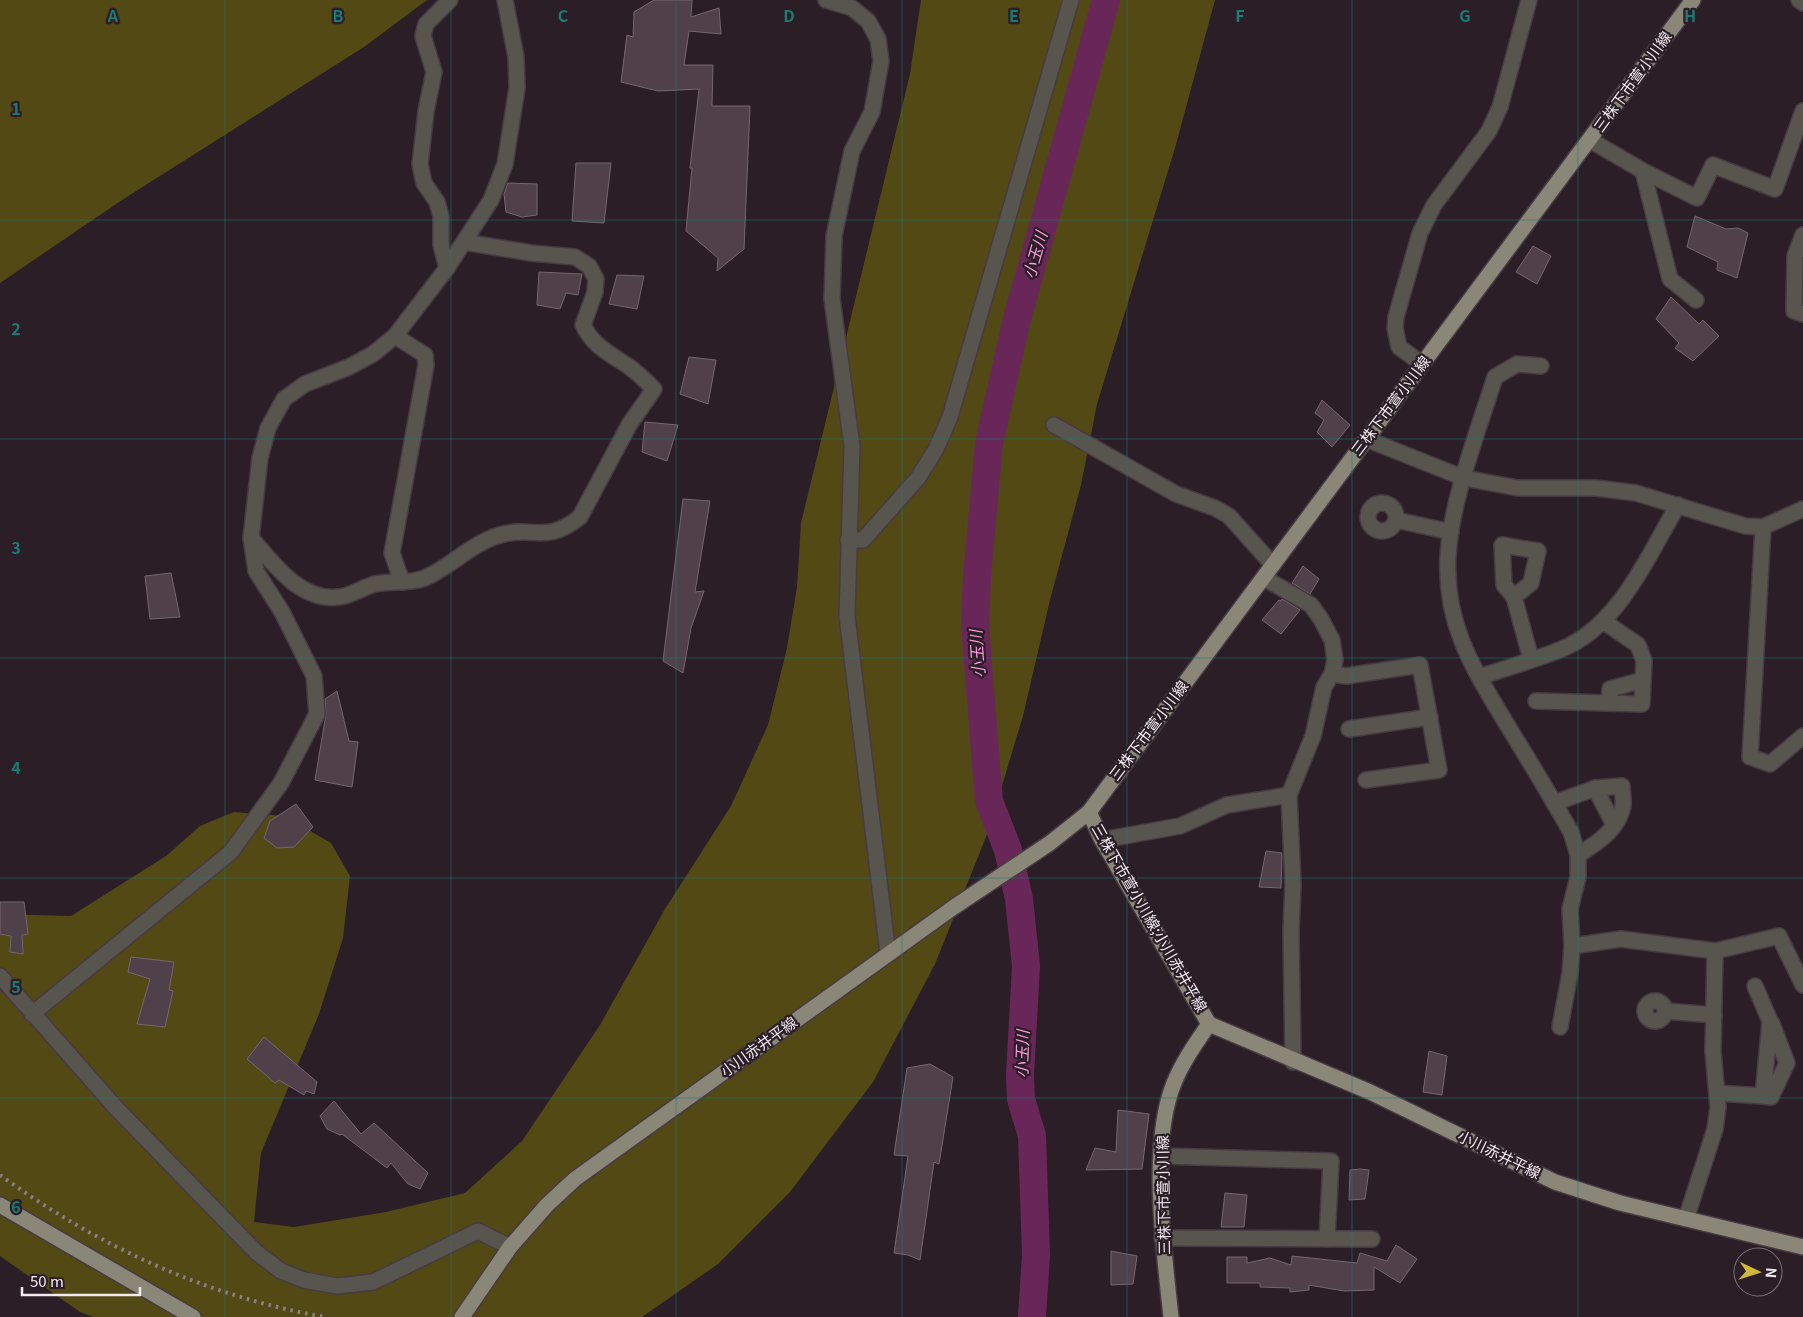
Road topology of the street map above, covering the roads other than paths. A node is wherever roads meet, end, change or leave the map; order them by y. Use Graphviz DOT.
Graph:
graph roads {
  1 [pos="450,0"];
  2 [pos="505,0"];
  3 [pos="826,0"];
  4 [pos="1071,0"];
  5 [pos="1529,0"];
  6 [pos="1693,0"];
  7 [pos="1799,0"];
  8 [pos="1803,3"];
  9 [pos="1803,111"];
  10 [pos="1590,140"];
  11 [pos="1643,171"];
  12 [pos="1803,235"];
  13 [pos="464,242"];
  14 [pos="447,268"];
  15 [pos="1696,300"];
  16 [pos="1803,314"];
  17 [pos="395,336"];
  18 [pos="1422,364"];
  19 [pos="1541,366"];
  20 [pos="1054,425"];
  21 [pos="1366,439"];
  22 [pos="1464,478"];
  23 [pos="1678,505"];
  24 [pos="1803,509"];
  25 [pos="1396,520"];
  26 [pos="1763,527"];
  27 [pos="1451,532"];
  28 [pos="251,538"];
  29 [pos="848,540"];
  30 [pos="1268,572"];
  31 [pos="402,582"];
  32 [pos="1514,596"];
  33 [pos="1603,621"];
  34 [pos="1531,659"];
  35 [pos="1332,674"];
  36 [pos="1479,677"];
  37 [pos="1643,680"];
  38 [pos="1536,702"];
  39 [pos="1608,703"];
  40 [pos="1430,717"];
  41 [pos="1349,729"];
  42 [pos="1803,736"];
  43 [pos="1366,780"];
  44 [pos="1595,788"];
  45 [pos="1290,795"];
  46 [pos="1554,803"];
  47 [pos="1088,812"];
  48 [pos="1614,825"];
  49 [pos="1102,840"];
  50 [pos="1578,855"];
  51 [pos="1572,946"];
  52 [pos="1715,951"];
  53 [pos="888,954"];
  54 [pos="0,976"];
  55 [pos="1803,984"];
  56 [pos="1755,986"];
  57 [pos="1665,1011"];
  58 [pos="32,1014"];
  59 [pos="1714,1015"];
  60 [pos="1770,1021"];
  61 [pos="1209,1024"];
  62 [pos="1560,1027"];
  63 [pos="1294,1062"];
  64 [pos="1717,1093"];
  65 [pos="1762,1096"];
  66 [pos="1161,1156"];
  67 [pos="0,1205"];
  68 [pos="1686,1219"];
  69 [pos="1162,1238"];
  70 [pos="1327,1239"];
  71 [pos="1372,1239"];
  72 [pos="1803,1246"];
  73 [pos="510,1247"];
  74 [pos="192,1317"];
  75 [pos="462,1317"];
  76 [pos="1171,1317"];
  1 -- 14 [label="street"];
  2 -- 13 [label="street"];
  3 -- 29 [label="street"];
  4 -- 29 [label="street"];
  5 -- 18 [label="street"];
  6 -- 10 [label="main road, 三株下市萱小川線"];
  7 -- 8 [label="street"];
  9 -- 11 [label="street"];
  10 -- 11 [label="street"];
  10 -- 18 [label="main road, 三株下市萱小川線"];
  11 -- 15 [label="street"];
  12 -- 16 [label="street"];
  13 -- 14 [label="street"];
  13 -- 31 [label="street"];
  14 -- 17 [label="street"];
  17 -- 28 [label="street"];
  17 -- 31 [label="street"];
  18 -- 21 [label="main road, 三株下市萱小川線"];
  19 -- 22 [label="street"];
  20 -- 30 [label="street"];
  21 -- 22 [label="street"];
  21 -- 30 [label="main road, 三株下市萱小川線"];
  22 -- 23 [label="street"];
  22 -- 27 [label="street"];
  23 -- 26 [label="street"];
  23 -- 33 [label="street"];
  24 -- 26 [label="street"];
  25 -- 27 [label="street"];
  26 -- 42 [label="street"];
  27 -- 36 [label="street"];
  28 -- 31 [label="street"];
  28 -- 58 [label="street"];
  29 -- 53 [label="street"];
  30 -- 35 [label="street"];
  30 -- 47 [label="main road, 三株下市萱小川線"];
  32 -- 34 [label="street"];
  33 -- 34 [label="street"];
  33 -- 37 [label="street"];
  34 -- 36 [label="street"];
  35 -- 40 [label="street"];
  35 -- 45 [label="street"];
  36 -- 46 [label="street"];
  37 -- 39 [label="street"];
  37 -- 39 [label="street"];
  38 -- 39 [label="street"];
  40 -- 41 [label="street"];
  40 -- 43 [label="street"];
  44 -- 46 [label="street"];
  44 -- 48 [label="street"];
  44 -- 48 [label="street"];
  45 -- 49 [label="street"];
  45 -- 63 [label="street"];
  46 -- 50 [label="street"];
  47 -- 49 [label="main road, 三株下市萱小川線;小川赤井平線"];
  47 -- 53 [label="main road, 小川赤井平線"];
  48 -- 50 [label="street"];
  49 -- 61 [label="main road, 三株下市萱小川線;小川赤井平線"];
  50 -- 51 [label="street"];
  51 -- 52 [label="street"];
  51 -- 62 [label="street"];
  52 -- 55 [label="street"];
  52 -- 59 [label="street"];
  53 -- 73 [label="main road, 小川赤井平線"];
  54 -- 58 [label="street"];
  56 -- 60 [label="street"];
  57 -- 59 [label="street"];
  58 -- 73 [label="street"];
  59 -- 64 [label="street"];
  60 -- 65 [label="street"];
  60 -- 65 [label="street"];
  61 -- 63 [label="main road, 小川赤井平線"];
  61 -- 66 [label="main road, 三株下市萱小川線"];
  63 -- 68 [label="main road, 小川赤井平線"];
  64 -- 65 [label="street"];
  64 -- 68 [label="street"];
  66 -- 69 [label="main road, 三株下市萱小川線"];
  66 -- 70 [label="street"];
  67 -- 74 [label="main road"];
  68 -- 72 [label="main road, 小川赤井平線"];
  69 -- 70 [label="street"];
  69 -- 76 [label="main road, 三株下市萱小川線"];
  70 -- 71 [label="street"];
  73 -- 75 [label="main road, 小川赤井平線"];
}
